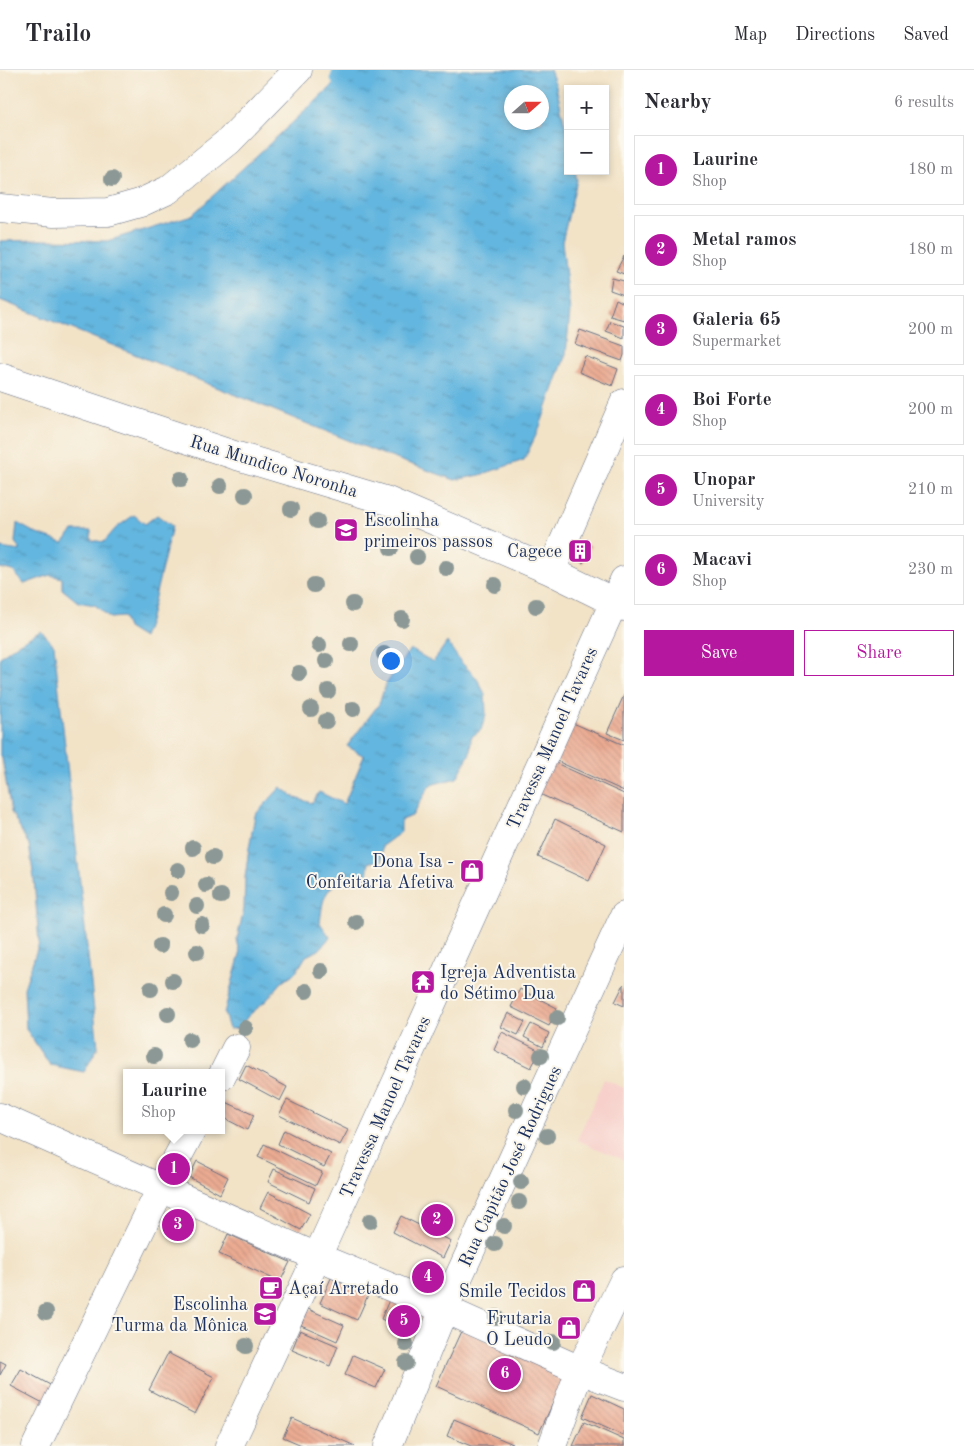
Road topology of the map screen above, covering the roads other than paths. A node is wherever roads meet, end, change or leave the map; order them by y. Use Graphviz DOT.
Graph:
graph roads {
  1 [pos="298,70"];
  2 [pos="0,208"];
  3 [pos="0,378"];
  4 [pos="624,403"];
  5 [pos="551,571"];
  6 [pos="621,597"];
  7 [pos="624,916"];
  8 [pos="236,1048"];
  9 [pos="225,1070"];
  10 [pos="0,1117"];
  11 [pos="190,1134"];
  12 [pos="161,1188"];
  13 [pos="317,1257"];
  14 [pos="624,1280"];
  15 [pos="444,1309"];
  16 [pos="580,1370"];
  17 [pos="624,1387"];
  18 [pos="36,1446"];
  19 [pos="229,1446"];
  20 [pos="388,1446"];
  21 [pos="552,1446"];
  1 -- 2 [label="street"];
  3 -- 5 [label="street, Rua Mundico Noronha"];
  4 -- 5 [label="street"];
  5 -- 6 [label="street, Rua Mundico Noronha"];
  6 -- 13 [label="street, Travessa Manoel Tavares"];
  7 -- 15 [label="street, Rua Capitão José Rodrigues"];
  8 -- 9 [label="street"];
  10 -- 12 [label="street"];
  11 -- 12 [label="street"];
  12 -- 13 [label="street"];
  12 -- 18 [label="street"];
  13 -- 15 [label="street"];
  13 -- 19 [label="street, Travessa Manoel Tavares"];
  14 -- 16 [label="street"];
  15 -- 16 [label="street"];
  15 -- 20 [label="street, Rua Capitão José Rodrigues"];
  16 -- 17 [label="street"];
  16 -- 21 [label="street"];
}
